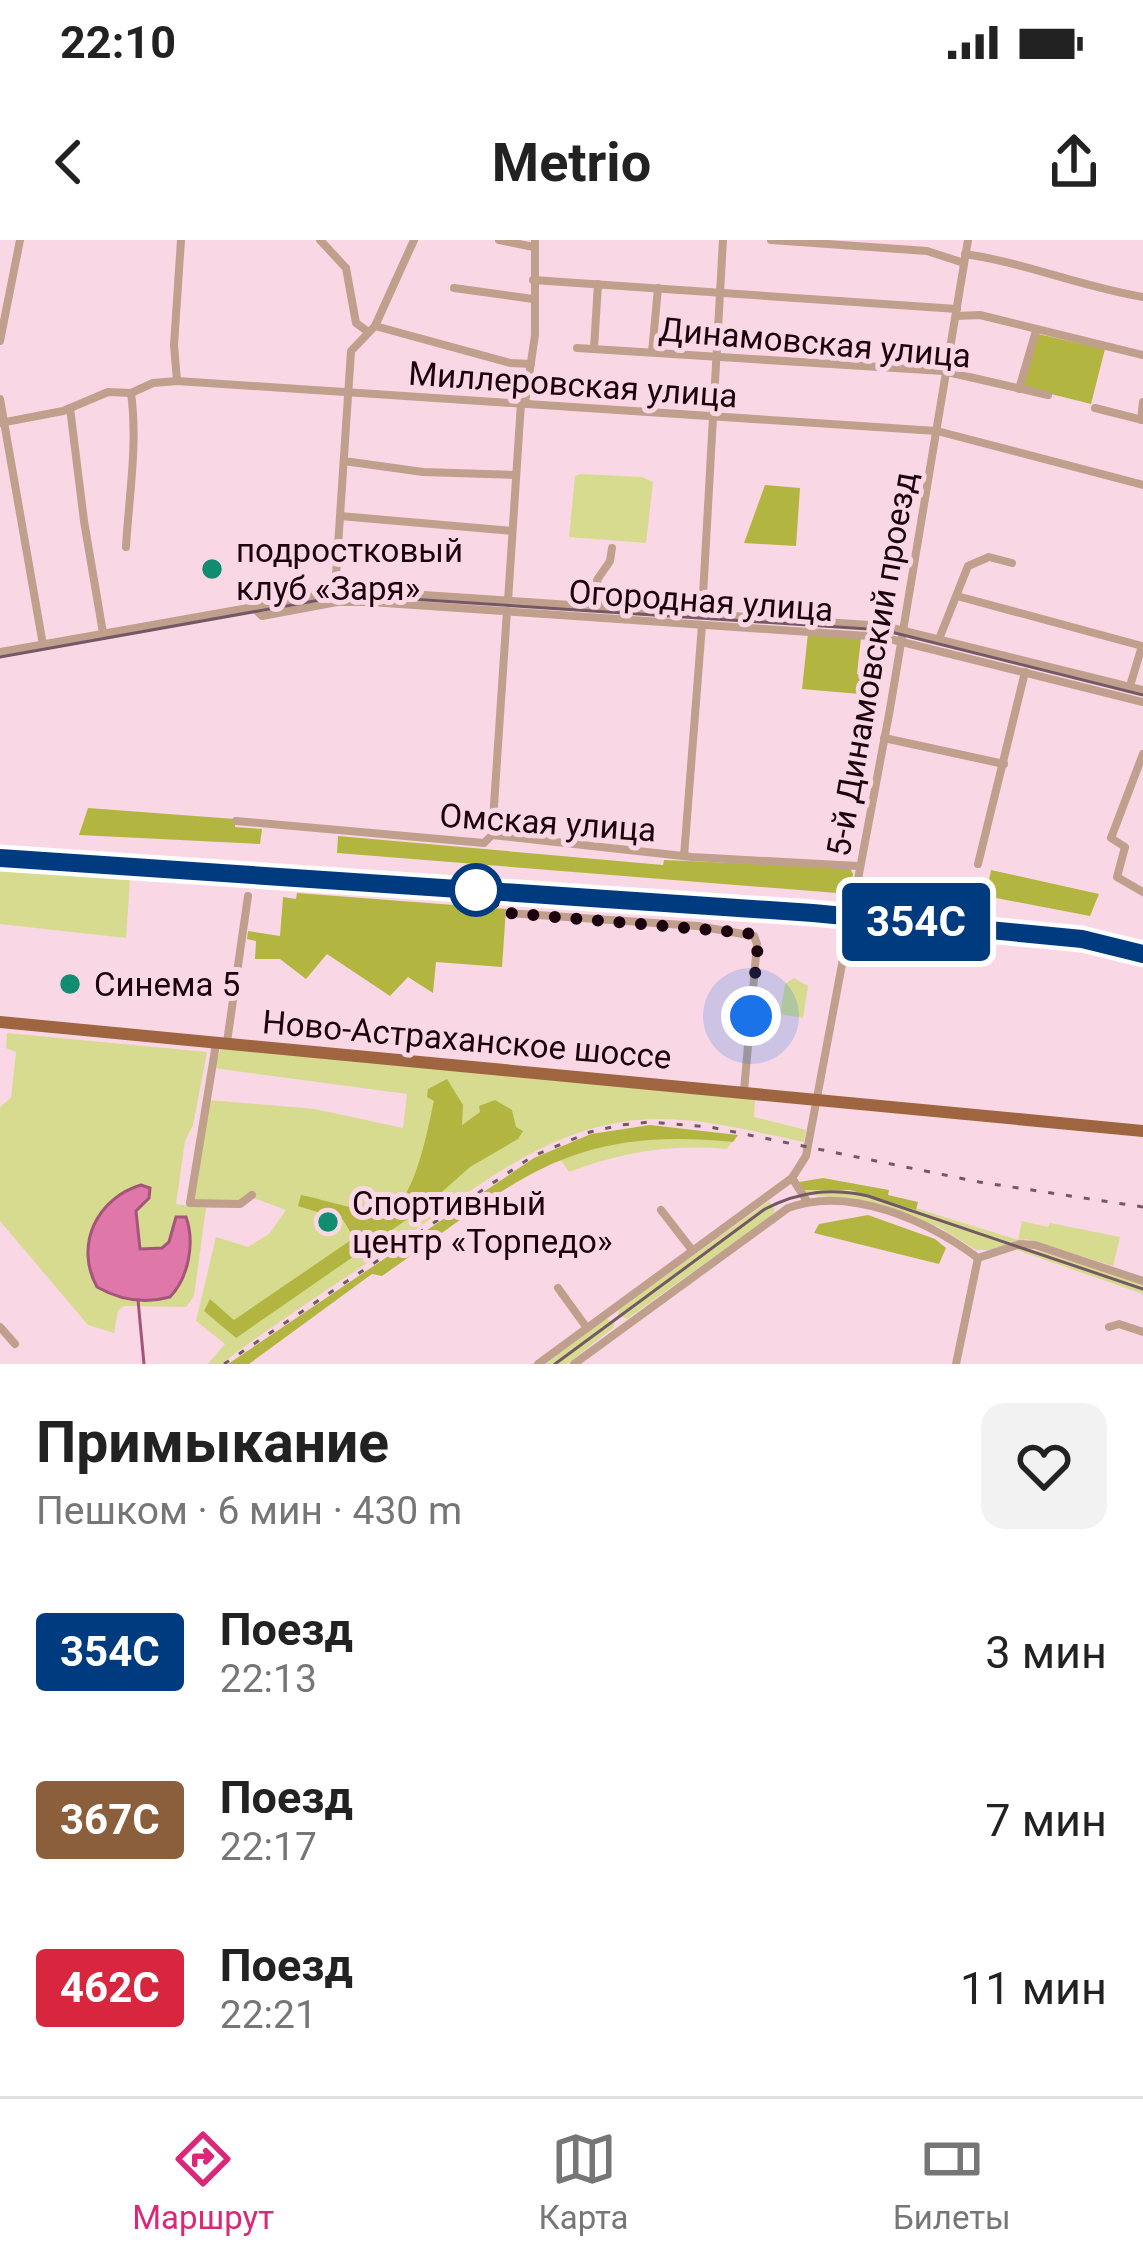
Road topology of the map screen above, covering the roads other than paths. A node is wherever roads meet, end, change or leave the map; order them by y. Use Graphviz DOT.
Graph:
graph roads {
  1 [pos="20,240"];
  2 [pos="181,240"];
  3 [pos="320,240"];
  4 [pos="414,240"];
  5 [pos="500,240"];
  6 [pos="723,240"];
  7 [pos="771,240"];
  8 [pos="968,240"];
  9 [pos="534,244"];
  10 [pos="965,259"];
  11 [pos="533,280"];
  12 [pos="598,284"];
  13 [pos="454,288"];
  14 [pos="658,288"];
  15 [pos="720,292"];
  16 [pos="1143,297"];
  17 [pos="533,298"];
  18 [pos="956,313"];
  19 [pos="371,329"];
  20 [pos="1036,331"];
  21 [pos="0,341"];
  22 [pos="577,348"];
  23 [pos="594,348"];
  24 [pos="652,352"];
  25 [pos="717,355"];
  26 [pos="1143,355"];
  27 [pos="531,364"];
  28 [pos="948,372"];
  29 [pos="177,381"];
  30 [pos="1019,389"];
  31 [pos="131,393"];
  32 [pos="348,393"];
  33 [pos="1048,395"];
  34 [pos="0,399"];
  35 [pos="1143,402"];
  36 [pos="523,403"];
  37 [pos="70,408"];
  38 [pos="1095,408"];
  39 [pos="712,416"];
  40 [pos="1142,420"];
  41 [pos="1,423"];
  42 [pos="937,431"];
  43 [pos="344,461"];
  44 [pos="515,475"];
  45 [pos="1143,485"];
  46 [pos="340,516"];
  47 [pos="512,531"];
  48 [pos="126,547"];
  49 [pos="612,548"];
  50 [pos="1012,563"];
  51 [pos="335,591"];
  52 [pos="957,596"];
  53 [pos="507,606"];
  54 [pos="603,606"];
  55 [pos="253,607"];
  56 [pos="702,613"];
  57 [pos="702,625"];
  58 [pos="902,628"];
  59 [pos="103,633"];
  60 [pos="939,639"];
  61 [pos="901,640"];
  62 [pos="44,645"];
  63 [pos="1142,646"];
  64 [pos="0,652"];
  65 [pos="1025,672"];
  66 [pos="1130,686"];
  67 [pos="1143,690"];
  68 [pos="1143,702"];
  69 [pos="884,738"];
  70 [pos="1143,754"];
  71 [pos="1004,764"];
  72 [pos="236,821"];
  73 [pos="492,836"];
  74 [pos="684,856"];
  75 [pos="978,864"];
  76 [pos="858,866"];
  77 [pos="1143,892"];
  78 [pos="248,896"];
  79 [pos="508,913"];
  80 [pos="0,1022"];
  81 [pos="222,1043"];
  82 [pos="744,1091"];
  83 [pos="820,1098"];
  84 [pos="1143,1131"];
  85 [pos="792,1178"];
  86 [pos="771,1192"];
  87 [pos="252,1195"];
  88 [pos="807,1201"];
  89 [pos="661,1210"];
  90 [pos="782,1213"];
  91 [pos="692,1250"];
  92 [pos="978,1258"];
  93 [pos="1143,1281"];
  94 [pos="558,1288"];
  95 [pos="0,1327"];
  96 [pos="587,1328"];
  97 [pos="1109,1328"];
  98 [pos="1143,1332"];
  99 [pos="15,1344"];
  100 [pos="538,1364"];
  101 [pos="574,1364"];
  102 [pos="956,1364"];
  1 -- 21 [label="street"];
  2 -- 29 [label="street"];
  3 -- 19 [label="street"];
  4 -- 19 [label="street"];
  5 -- 9 [label="street"];
  6 -- 15 [label="street"];
  7 -- 10 [label="street"];
  8 -- 10 [label="street, 5-й Динамовский проезд"];
  9 -- 11 [label="street"];
  10 -- 16 [label="street"];
  10 -- 18 [label="street, 5-й Динамовский проезд"];
  11 -- 12 [label="street"];
  11 -- 17 [label="street"];
  12 -- 14 [label="street"];
  12 -- 23 [label="street"];
  13 -- 17 [label="street"];
  14 -- 15 [label="street"];
  14 -- 24 [label="street"];
  15 -- 18 [label="street"];
  15 -- 25 [label="street"];
  17 -- 27 [label="street"];
  18 -- 20 [label="street"];
  18 -- 28 [label="street, 5-й Динамовский проезд"];
  19 -- 27 [label="street"];
  19 -- 32 [label="street"];
  20 -- 26 [label="street"];
  20 -- 30 [label="street"];
  22 -- 23 [label="street, Динамовская улица"];
  23 -- 24 [label="street, Динамовская улица"];
  24 -- 25 [label="street, Динамовская улица"];
  25 -- 28 [label="street, Динамовская улица"];
  25 -- 39 [label="street"];
  27 -- 36 [label="street"];
  28 -- 30 [label="street, Динамовская улица"];
  28 -- 42 [label="street, 5-й Динамовский проезд"];
  29 -- 31 [label="street, Миллеровская улица"];
  29 -- 32 [label="street, Миллеровская улица"];
  30 -- 33 [label="street, Динамовская улица"];
  31 -- 37 [label="street, Миллеровская улица"];
  31 -- 48 [label="street"];
  32 -- 36 [label="street, Миллеровская улица"];
  32 -- 43 [label="street"];
  34 -- 41 [label="street"];
  35 -- 40 [label="street"];
  36 -- 39 [label="street, Миллеровская улица"];
  36 -- 44 [label="street"];
  37 -- 41 [label="street, Миллеровская улица"];
  37 -- 59 [label="street"];
  38 -- 40 [label="street"];
  39 -- 42 [label="street, Миллеровская улица"];
  39 -- 56 [label="street"];
  41 -- 62 [label="street"];
  42 -- 45 [label="street, Миллеровская улица"];
  42 -- 58 [label="street, 5-й Динамовский проезд"];
  43 -- 44 [label="street"];
  43 -- 46 [label="street"];
  44 -- 47 [label="street"];
  46 -- 47 [label="street"];
  46 -- 51 [label="street"];
  47 -- 53 [label="street"];
  49 -- 54 [label="street"];
  50 -- 52 [label="street"];
  51 -- 53 [label="street, Огородная улица"];
  51 -- 55 [label="street, Огородная улица"];
  52 -- 60 [label="street"];
  52 -- 63 [label="street"];
  53 -- 54 [label="street, Огородная улица"];
  53 -- 55 [label="street, Огородная улица"];
  53 -- 57 [label="street, Огородная улица"];
  53 -- 73 [label="street"];
  54 -- 56 [label="street, Огородная улица"];
  55 -- 59 [label="street, Огородная улица"];
  56 -- 58 [label="street, Огородная улица"];
  57 -- 61 [label="street, Огородная улица"];
  57 -- 74 [label="street"];
  58 -- 60 [label="street, Огородная улица"];
  58 -- 61 [label="street, 5-й Динамовский проезд"];
  59 -- 62 [label="street, Огородная улица"];
  60 -- 66 [label="street, Огородная улица"];
  61 -- 65 [label="street, Огородная улица"];
  61 -- 69 [label="street, 5-й Динамовский проезд"];
  62 -- 64 [label="street, Огородная улица"];
  63 -- 66 [label="street"];
  65 -- 68 [label="street, Огородная улица"];
  65 -- 71 [label="street"];
  66 -- 67 [label="street, Огородная улица"];
  69 -- 71 [label="street"];
  69 -- 76 [label="street, 5-й Динамовский проезд"];
  70 -- 77 [label="street"];
  71 -- 75 [label="street"];
  72 -- 73 [label="street, Омская улица"];
  73 -- 74 [label="street, Омская улица"];
  74 -- 76 [label="street, Омская улица"];
  76 -- 83 [label="street, 5-й Динамовский проезд"];
  78 -- 81 [label="street"];
  79 -- 82 [label="street"];
  80 -- 81 [label="main road, Ново-Астраханское шоссе"];
  81 -- 82 [label="main road, Ново-Астраханское шоссе"];
  81 -- 87 [label="street"];
  82 -- 83 [label="main road, Ново-Астраханское шоссе"];
  83 -- 84 [label="main road, Ново-Астраханское шоссе"];
  83 -- 85 [label="street, 5-й Динамовский проезд"];
  85 -- 86 [label="street"];
  85 -- 88 [label="street"];
  86 -- 90 [label="street"];
  86 -- 91 [label="street"];
  88 -- 90 [label="street"];
  88 -- 92 [label="street"];
  89 -- 91 [label="street"];
  90 -- 101 [label="street"];
  91 -- 96 [label="street"];
  92 -- 93 [label="street"];
  92 -- 102 [label="street"];
  94 -- 96 [label="street"];
  95 -- 99 [label="street"];
  96 -- 100 [label="street"];
  97 -- 98 [label="street"];
}
